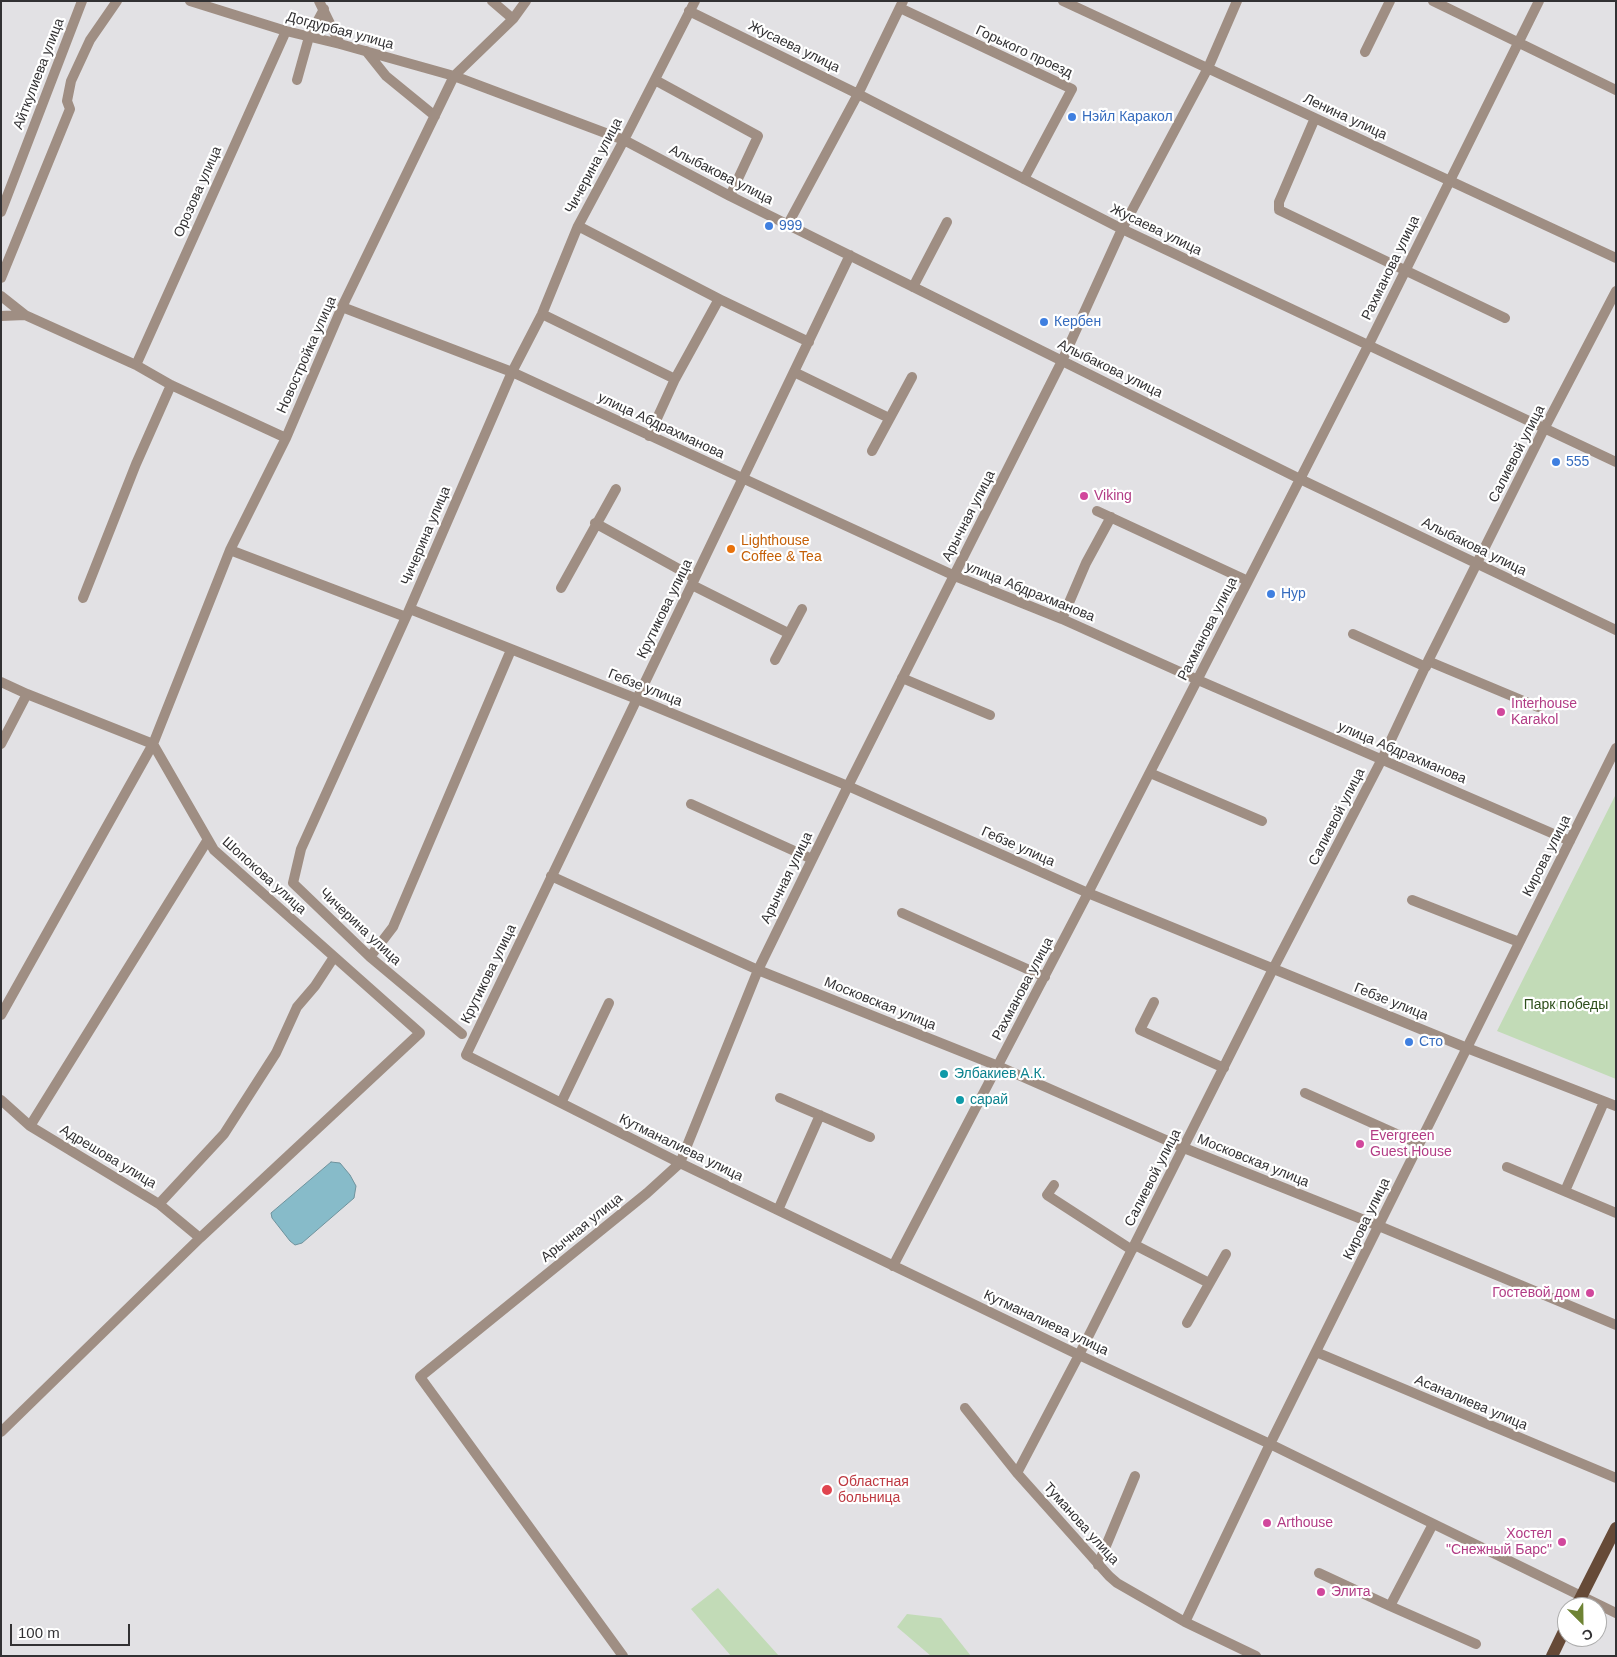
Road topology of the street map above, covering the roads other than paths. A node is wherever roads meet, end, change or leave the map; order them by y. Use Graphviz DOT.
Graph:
graph roads {
  1 [pos="82,1"];
  2 [pos="117,1"];
  3 [pos="190,1"];
  4 [pos="492,1"];
  5 [pos="526,1"];
  6 [pos="695,1"];
  7 [pos="1063,1"];
  8 [pos="1238,1"];
  9 [pos="1390,1"];
  10 [pos="1433,1"];
  11 [pos="1539,1"];
  12 [pos="321,5"];
  13 [pos="902,5"];
  14 [pos="689,11"];
  15 [pos="513,19"];
  16 [pos="286,31"];
  17 [pos="309,37"];
  18 [pos="1520,43"];
  19 [pos="340,44"];
  20 [pos="366,51"];
  21 [pos="1365,52"];
  22 [pos="1208,68"];
  23 [pos="454,76"];
  24 [pos="297,80"];
  25 [pos="654,80"];
  26 [pos="1616,90"];
  27 [pos="858,94"];
  28 [pos="435,116"];
  29 [pos="1315,118"];
  30 [pos="624,140"];
  31 [pos="1024,179"];
  32 [pos="1449,180"];
  33 [pos="730,196"];
  34 [pos="1,212"];
  35 [pos="947,222"];
  36 [pos="788,224"];
  37 [pos="578,226"];
  38 [pos="1122,230"];
  39 [pos="850,256"];
  40 [pos="1616,258"];
  41 [pos="1405,271"];
  42 [pos="1,278"];
  43 [pos="913,287"];
  44 [pos="1616,290"];
  45 [pos="1,296"];
  46 [pos="719,299"];
  47 [pos="342,307"];
  48 [pos="542,314"];
  49 [pos="25,315"];
  50 [pos="1,316"];
  51 [pos="1505,318"];
  52 [pos="809,342"];
  53 [pos="1368,346"];
  54 [pos="1062,361"];
  55 [pos="136,365"];
  56 [pos="512,372"];
  57 [pos="794,372"];
  58 [pos="912,377"];
  59 [pos="675,379"];
  60 [pos="171,385"];
  61 [pos="889,418"];
  62 [pos="1544,429"];
  63 [pos="649,436"];
  64 [pos="286,438"];
  65 [pos="872,451"];
  66 [pos="1616,462"];
  67 [pos="743,479"];
  68 [pos="1300,479"];
  69 [pos="616,490"];
  70 [pos="1098,510"];
  71 [pos="1111,517"];
  72 [pos="596,523"];
  73 [pos="230,550"];
  74 [pos="1478,564"];
  75 [pos="955,576"];
  76 [pos="694,581"];
  77 [pos="1248,581"];
  78 [pos="561,588"];
  79 [pos="83,598"];
  80 [pos="802,609"];
  81 [pos="408,613"];
  82 [pos="1062,619"];
  83 [pos="1616,630"];
  84 [pos="788,633"];
  85 [pos="1353,634"];
  86 [pos="511,650"];
  87 [pos="775,660"];
  88 [pos="1427,664"];
  89 [pos="902,678"];
  90 [pos="1198,680"];
  91 [pos="1,682"];
  92 [pos="27,694"];
  93 [pos="637,699"];
  94 [pos="1538,707"];
  95 [pos="990,715"];
  96 [pos="1,744"];
  97 [pos="153,744"];
  98 [pos="1616,748"];
  99 [pos="1382,759"];
  100 [pos="1150,773"];
  101 [pos="848,786"];
  102 [pos="691,804"];
  103 [pos="1262,821"];
  104 [pos="207,841"];
  105 [pos="1570,841"];
  106 [pos="812,859"];
  107 [pos="552,876"];
  108 [pos="1088,893"];
  109 [pos="1412,900"];
  110 [pos="902,913"];
  111 [pos="1519,942"];
  112 [pos="334,957"];
  113 [pos="370,957"];
  114 [pos="758,970"];
  115 [pos="1273,970"];
  116 [pos="1045,977"];
  117 [pos="609,1002"];
  118 [pos="1154,1002"];
  119 [pos="1,1015"];
  120 [pos="462,1034"];
  121 [pos="1467,1048"];
  122 [pos="466,1055"];
  123 [pos="998,1066"];
  124 [pos="1224,1068"];
  125 [pos="1305,1093"];
  126 [pos="780,1098"];
  127 [pos="1,1100"];
  128 [pos="1604,1102"];
  129 [pos="561,1104"];
  130 [pos="1616,1106"];
  131 [pos="820,1115"];
  132 [pos="30,1126"];
  133 [pos="870,1137"];
  134 [pos="1419,1144"];
  135 [pos="1184,1148"];
  136 [pos="680,1163"];
  137 [pos="1507,1167"];
  138 [pos="1054,1185"];
  139 [pos="1565,1191"];
  140 [pos="159,1204"];
  141 [pos="778,1210"];
  142 [pos="1616,1213"];
  143 [pos="1379,1226"];
  144 [pos="200,1238"];
  145 [pos="1133,1247"];
  146 [pos="1226,1254"];
  147 [pos="893,1266"];
  148 [pos="1209,1283"];
  149 [pos="1188,1323"];
  150 [pos="1616,1325"];
  151 [pos="1316,1352"];
  152 [pos="1079,1355"];
  153 [pos="965,1408"];
  154 [pos="1,1432"];
  155 [pos="1270,1444"];
  156 [pos="1017,1473"];
  157 [pos="1135,1476"];
  158 [pos="1616,1478"];
  159 [pos="1433,1524"];
  160 [pos="1616,1528"];
  161 [pos="1098,1564"];
  162 [pos="1319,1573"];
  163 [pos="1570,1597"];
  164 [pos="1582,1597"];
  165 [pos="1390,1606"];
  166 [pos="1185,1622"];
  167 [pos="1476,1644"];
  168 [pos="623,1656"];
  169 [pos="1256,1656"];
  1 -- 34 [label="street, Айткулиева улица"];
  2 -- 42 [label="street"];
  3 -- 16 [label="street, Догдурбая улица"];
  4 -- 15 [label="street"];
  5 -- 15 [label="street, Новостройка улица"];
  6 -- 14 [label="street, Чичерина улица"];
  7 -- 22 [label="street, Ленина улица"];
  8 -- 22 [label="street, Арычная улица"];
  9 -- 21 [label="street"];
  10 -- 18 [label="street"];
  11 -- 18 [label="street, Рахманова улица"];
  12 -- 17 [label="street"];
  12 -- 19 [label="street"];
  13 -- 27 [label="street"];
  13 -- 31 [label="street, Горького проезд"];
  14 -- 25 [label="street, Чичерина улица"];
  14 -- 27 [label="street, Жусаева улица"];
  15 -- 23 [label="street, Новостройка улица"];
  16 -- 17 [label="street, Догдурбая улица"];
  16 -- 55 [label="street, Орозова улица"];
  17 -- 19 [label="street, Догдурбая улица"];
  17 -- 24 [label="street"];
  18 -- 26 [label="street"];
  18 -- 32 [label="street, Рахманова улица"];
  19 -- 20 [label="street, Догдурбая улица"];
  20 -- 23 [label="street, Догдурбая улица"];
  20 -- 28 [label="street"];
  22 -- 29 [label="street, Ленина улица"];
  22 -- 38 [label="street, Арычная улица"];
  23 -- 28 [label="street, Новостройка улица"];
  23 -- 30 [label="street, Алыбакова улица"];
  25 -- 30 [label="street, Чичерина улица"];
  25 -- 33 [label="street"];
  27 -- 31 [label="street, Жусаева улица"];
  27 -- 36 [label="street"];
  28 -- 47 [label="street, Новостройка улица"];
  29 -- 32 [label="street, Ленина улица"];
  29 -- 41 [label="street"];
  30 -- 33 [label="street, Алыбакова улица"];
  30 -- 37 [label="street, Чичерина улица"];
  31 -- 38 [label="street, Жусаева улица"];
  32 -- 40 [label="street, Ленина улица"];
  32 -- 41 [label="street, Рахманова улица"];
  33 -- 36 [label="street, Алыбакова улица"];
  35 -- 43 [label="street"];
  36 -- 39 [label="street, Алыбакова улица"];
  37 -- 46 [label="street"];
  37 -- 48 [label="street, Чичерина улица"];
  38 -- 53 [label="street, Жусаева улица"];
  38 -- 54 [label="street, Арычная улица"];
  39 -- 43 [label="street, Алыбакова улица"];
  39 -- 52 [label="street, Крутикова улица"];
  41 -- 51 [label="street"];
  41 -- 53 [label="street, Рахманова улица"];
  43 -- 54 [label="street, Алыбакова улица"];
  44 -- 62 [label="street, Салиевой улица"];
  45 -- 49 [label="street"];
  46 -- 52 [label="street"];
  46 -- 59 [label="street"];
  47 -- 56 [label="street, улица Абдрахманова"];
  47 -- 64 [label="street, Новостройка улица"];
  48 -- 56 [label="street, Чичерина улица"];
  48 -- 59 [label="street"];
  49 -- 50 [label="street"];
  49 -- 55 [label="street"];
  52 -- 57 [label="street, Крутикова улица"];
  53 -- 62 [label="street, Жусаева улица"];
  53 -- 68 [label="street, Рахманова улица"];
  54 -- 68 [label="street, Алыбакова улица"];
  54 -- 75 [label="street, Арычная улица"];
  55 -- 60 [label="street"];
  56 -- 63 [label="street, улица Абдрахманова"];
  56 -- 81 [label="street, Чичерина улица"];
  57 -- 61 [label="street"];
  57 -- 67 [label="street, Крутикова улица"];
  58 -- 61 [label="street"];
  59 -- 63 [label="street"];
  60 -- 64 [label="street"];
  60 -- 79 [label="street"];
  61 -- 65 [label="street"];
  62 -- 66 [label="street, Жусаева улица"];
  62 -- 74 [label="street, Салиевой улица"];
  63 -- 67 [label="street, улица Абдрахманова"];
  64 -- 73 [label="street, Новостройка улица"];
  67 -- 75 [label="street, улица Абдрахманова"];
  67 -- 76 [label="street, Крутикова улица"];
  68 -- 74 [label="street, Алыбакова улица"];
  68 -- 77 [label="street, Рахманова улица"];
  69 -- 72 [label="street"];
  70 -- 71 [label="street"];
  71 -- 77 [label="street"];
  71 -- 82 [label="street"];
  72 -- 76 [label="street"];
  72 -- 78 [label="street"];
  73 -- 81 [label="street, Гебзе улица"];
  73 -- 97 [label="street, Новостройка улица"];
  74 -- 83 [label="street, Алыбакова улица"];
  74 -- 88 [label="street, Салиевой улица"];
  75 -- 82 [label="street, улица Абдрахманова"];
  75 -- 89 [label="street, Арычная улица"];
  76 -- 84 [label="street"];
  76 -- 93 [label="street, Крутикова улица"];
  77 -- 90 [label="street, Рахманова улица"];
  80 -- 84 [label="street"];
  81 -- 86 [label="street, Гебзе улица"];
  81 -- 113 [label="street, Чичерина улица"];
  82 -- 90 [label="street, улица Абдрахманова"];
  84 -- 87 [label="street"];
  85 -- 88 [label="street"];
  86 -- 93 [label="street, Гебзе улица"];
  86 -- 113 [label="street"];
  88 -- 94 [label="street"];
  88 -- 99 [label="street, Салиевой улица"];
  89 -- 95 [label="street"];
  89 -- 101 [label="street, Арычная улица"];
  90 -- 99 [label="street, улица Абдрахманова"];
  90 -- 100 [label="street, Рахманова улица"];
  91 -- 92 [label="street"];
  92 -- 96 [label="street"];
  92 -- 97 [label="street"];
  93 -- 101 [label="street, Гебзе улица"];
  93 -- 107 [label="street, Крутикова улица"];
  97 -- 104 [label="street, Шопокова улица"];
  97 -- 119 [label="street, Новостройка улица"];
  98 -- 105 [label="street, Кирова улица"];
  99 -- 105 [label="street, улица Абдрахманова"];
  99 -- 115 [label="street, Салиевой улица"];
  100 -- 103 [label="street"];
  100 -- 108 [label="street, Рахманова улица"];
  101 -- 106 [label="street, Арычная улица"];
  101 -- 108 [label="street, Гебзе улица"];
  102 -- 106 [label="street"];
  104 -- 112 [label="street, Шопокова улица"];
  104 -- 132 [label="street"];
  105 -- 111 [label="street, Кирова улица"];
  106 -- 114 [label="street, Арычная улица"];
  107 -- 114 [label="street, Московская улица"];
  107 -- 122 [label="street, Крутикова улица"];
  108 -- 115 [label="street, Гебзе улица"];
  108 -- 116 [label="street, Рахманова улица"];
  109 -- 111 [label="street"];
  110 -- 116 [label="street"];
  111 -- 121 [label="street, Кирова улица"];
  112 -- 140 [label="street"];
  112 -- 144 [label="street, Шопокова улица"];
  113 -- 120 [label="street, Чичерина улица"];
  114 -- 123 [label="street, Московская улица"];
  114 -- 136 [label="street, Арычная улица"];
  115 -- 121 [label="street, Гебзе улица"];
  115 -- 124 [label="street, Салиевой улица"];
  116 -- 123 [label="street, Рахманова улица"];
  117 -- 129 [label="street"];
  118 -- 124 [label="street"];
  121 -- 128 [label="street, Гебзе улица"];
  121 -- 134 [label="street, Кирова улица"];
  122 -- 129 [label="street, Кутманалиева улица"];
  123 -- 135 [label="street, Московская улица"];
  123 -- 147 [label="street, Рахманова улица"];
  124 -- 135 [label="street, Салиевой улица"];
  125 -- 134 [label="street"];
  126 -- 131 [label="street"];
  127 -- 132 [label="street, Адрешова улица"];
  128 -- 130 [label="street, Гебзе улица"];
  128 -- 139 [label="street"];
  129 -- 136 [label="street, Кутманалиева улица"];
  131 -- 133 [label="street"];
  131 -- 141 [label="street"];
  132 -- 140 [label="street, Адрешова улица"];
  134 -- 143 [label="street, Кирова улица"];
  135 -- 143 [label="street, Московская улица"];
  135 -- 145 [label="street, Салиевой улица"];
  136 -- 141 [label="street, Кутманалиева улица"];
  136 -- 168 [label="street, Арычная улица"];
  137 -- 139 [label="street"];
  138 -- 145 [label="street"];
  139 -- 142 [label="street"];
  140 -- 144 [label="street, Адрешова улица"];
  141 -- 147 [label="street, Кутманалиева улица"];
  143 -- 150 [label="street, Московская улица"];
  143 -- 151 [label="street, Кирова улица"];
  144 -- 154 [label="street"];
  145 -- 148 [label="street"];
  145 -- 152 [label="street, Салиевой улица"];
  146 -- 148 [label="street"];
  147 -- 152 [label="street, Кутманалиева улица"];
  148 -- 149 [label="street"];
  151 -- 155 [label="street, Кирова улица"];
  151 -- 158 [label="street, Асаналиева улица"];
  152 -- 155 [label="street, Кутманалиева улица"];
  152 -- 156 [label="street, Салиевой улица"];
  153 -- 156 [label="street, Туманова улица"];
  155 -- 159 [label="street, Кутманалиева улица"];
  155 -- 166 [label="street, Кирова улица"];
  156 -- 161 [label="street, Туманова улица"];
  157 -- 161 [label="street"];
  159 -- 163 [label="street, Кутманалиева улица"];
  159 -- 165 [label="street"];
  160 -- 164 [label="main road"];
  161 -- 166 [label="street, Туманова улица"];
  162 -- 165 [label="street"];
  165 -- 167 [label="street"];
  166 -- 169 [label="street, Туманова улица"];
}
